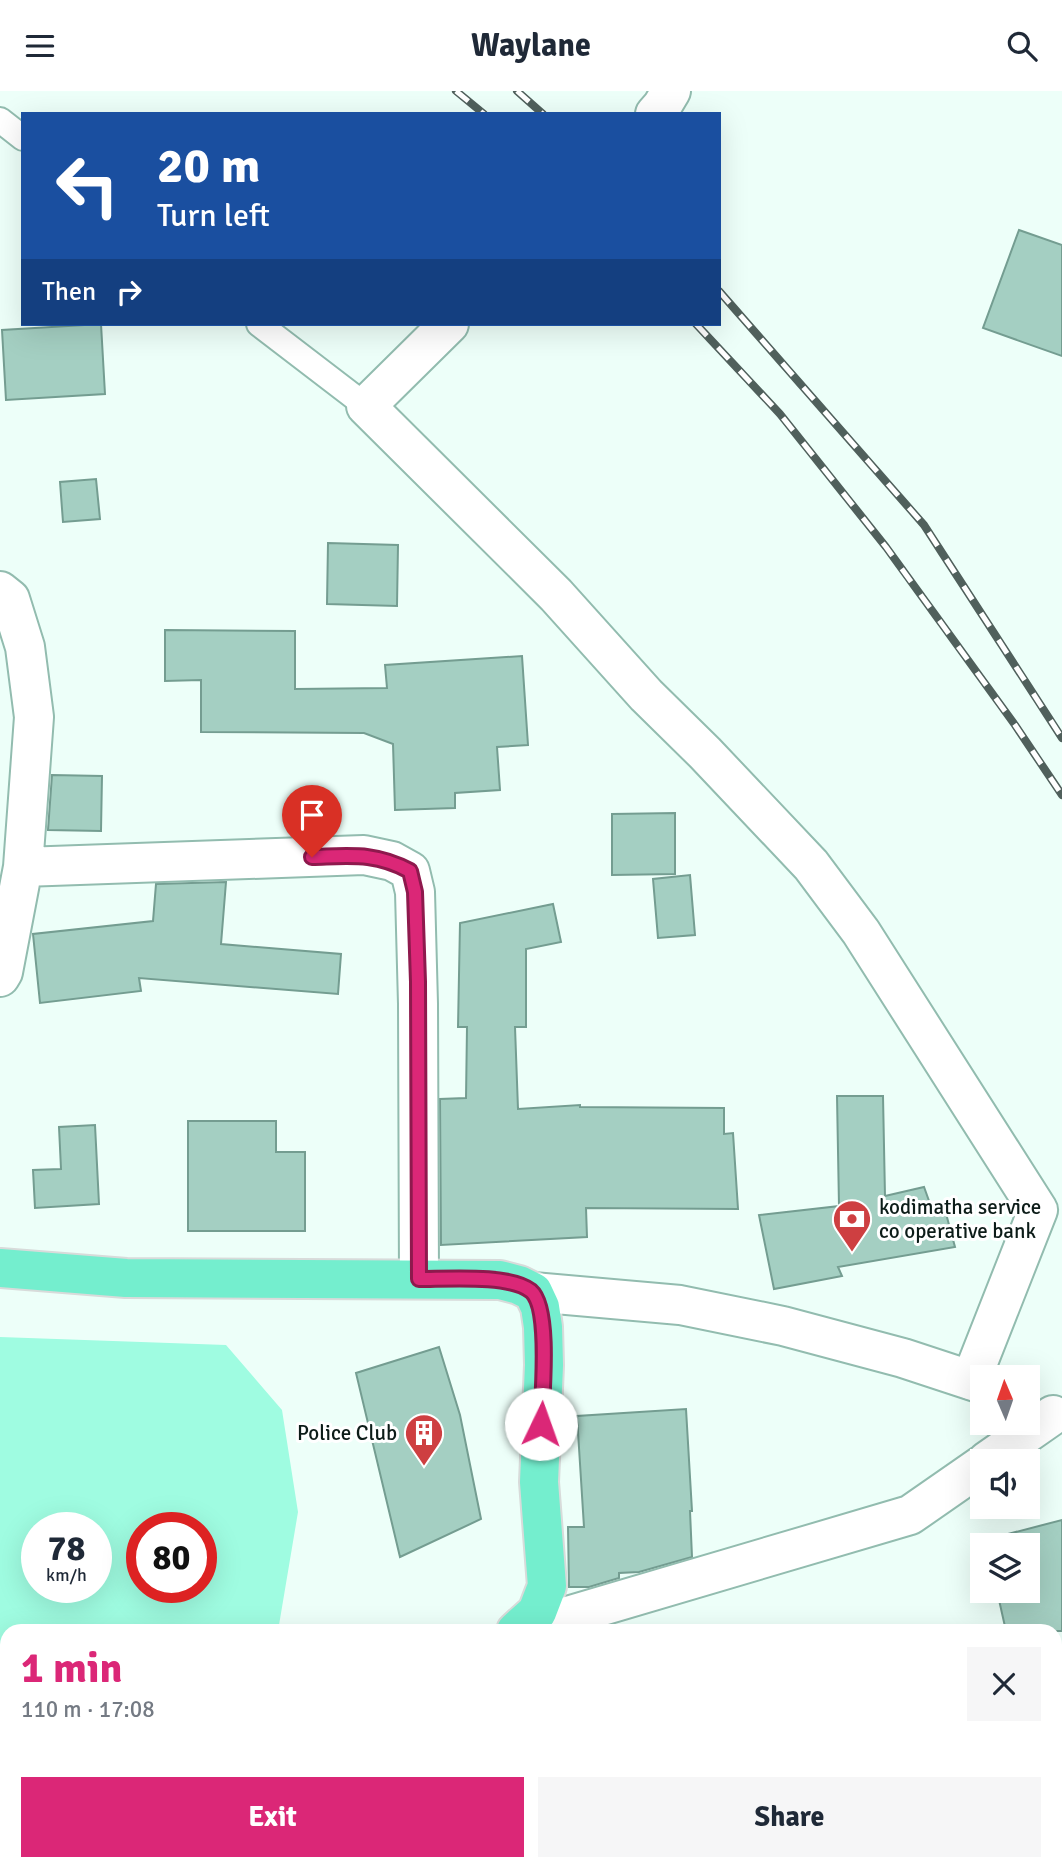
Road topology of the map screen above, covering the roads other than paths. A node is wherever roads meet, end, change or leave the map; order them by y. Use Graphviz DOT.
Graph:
graph roads {
  1 [pos="671,91"];
  2 [pos="657,112"];
  3 [pos="0,120"];
  4 [pos="21,136"];
  5 [pos="262,326"];
  6 [pos="447,326"];
  7 [pos="366,406"];
  8 [pos="0,591"];
  9 [pos="23,867"];
  10 [pos="0,977"];
  11 [pos="0,1268"];
  12 [pos="419,1279"];
  13 [pos="533,1292"];
  14 [pos="982,1365"];
  15 [pos="970,1380"];
  16 [pos="1047,1411"];
  17 [pos="1001,1449"];
  18 [pos="970,1473"];
  19 [pos="524,1624"];
  20 [pos="540,1624"];
  1 -- 2 [label="street"];
  3 -- 4 [label="lane"];
  5 -- 7 [label="lane"];
  6 -- 7 [label="street"];
  7 -- 14 [label="street"];
  8 -- 9 [label="street"];
  9 -- 10 [label="street"];
  9 -- 12 [label="street"];
  11 -- 12 [label="highway"];
  12 -- 13 [label="highway"];
  13 -- 15 [label="street"];
  13 -- 19 [label="highway"];
  16 -- 17 [label="street"];
  18 -- 20 [label="street"];
}
